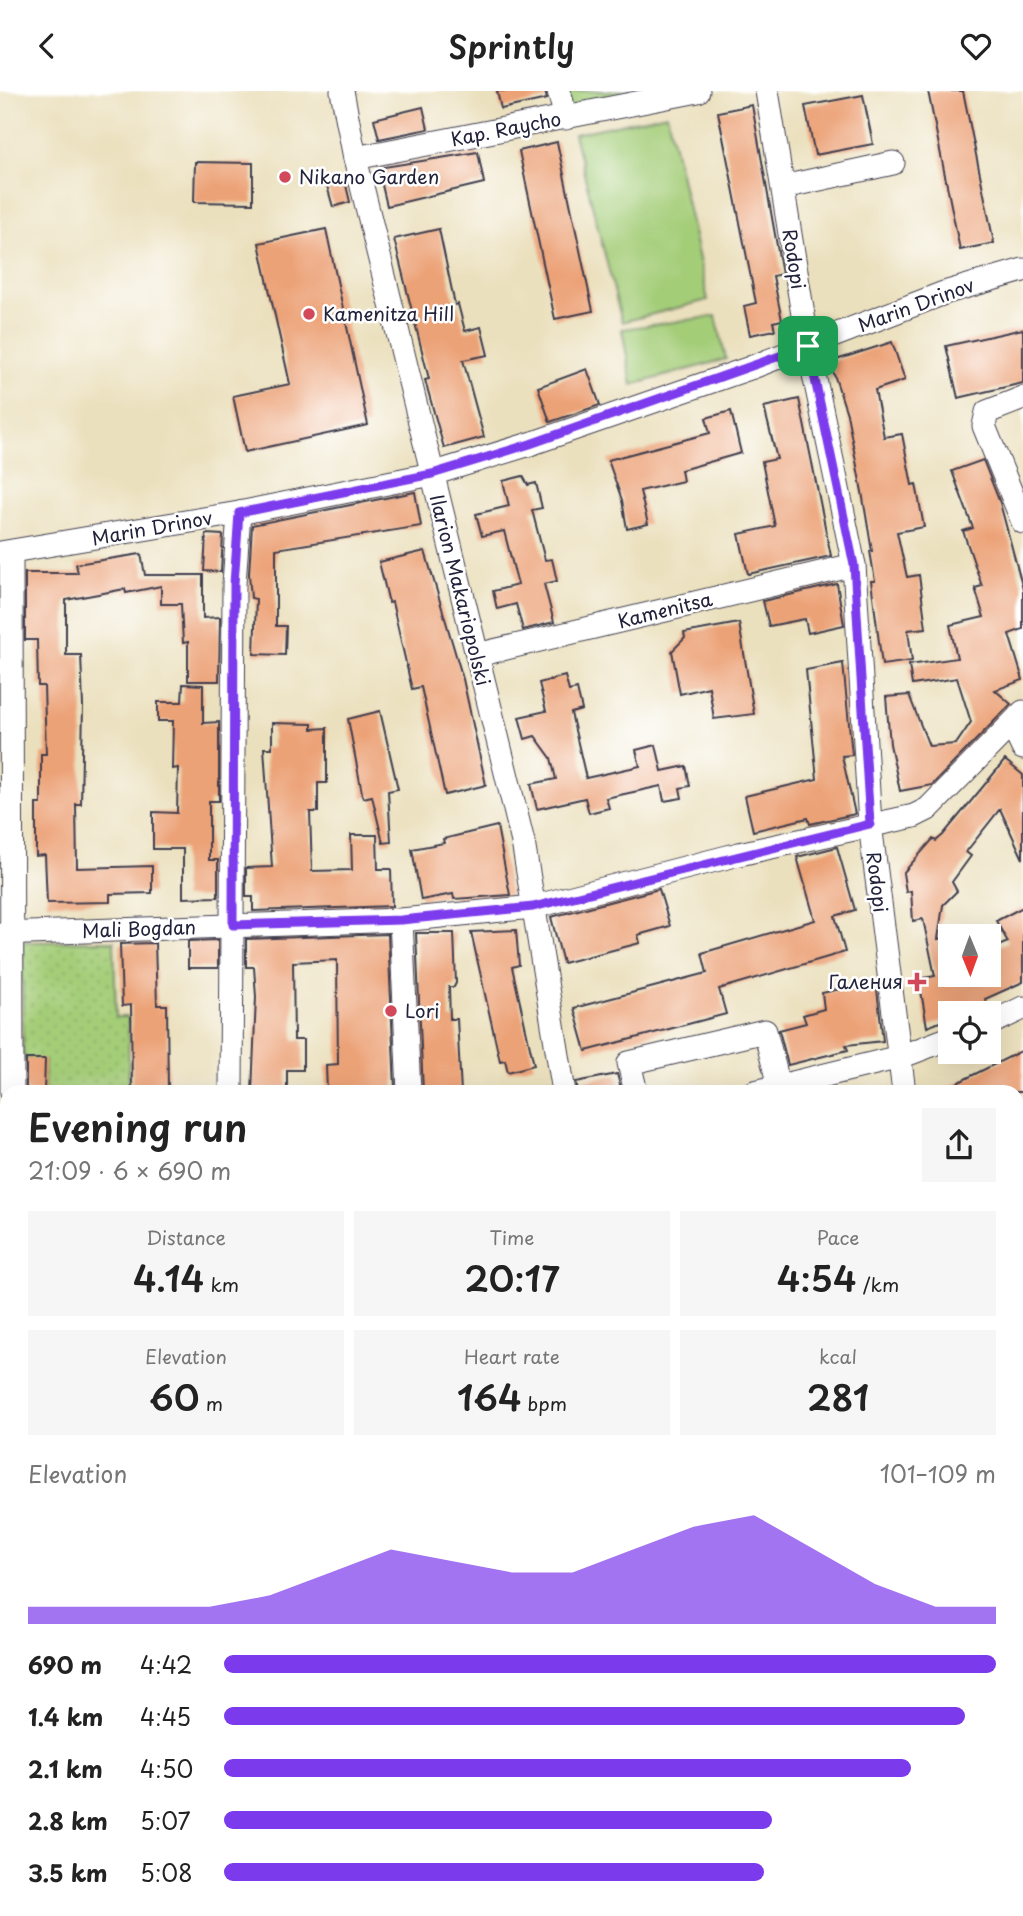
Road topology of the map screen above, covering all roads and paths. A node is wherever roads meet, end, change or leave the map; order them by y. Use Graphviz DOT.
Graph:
graph roads {
  1 [pos="342,91"];
  2 [pos="559,91"];
  3 [pos="698,91"];
  4 [pos="767,91"];
  5 [pos="566,118"];
  6 [pos="355,158"];
  7 [pos="893,163"];
  8 [pos="783,187"];
  9 [pos="1023,270"];
  10 [pos="808,346"];
  11 [pos="1023,398"];
  12 [pos="432,474"];
  13 [pos="239,513"];
  14 [pos="1023,522"];
  15 [pos="6,553"];
  16 [pos="854,565"];
  17 [pos="477,655"];
  18 [pos="1017,719"];
  19 [pos="1023,748"];
  20 [pos="870,824"];
  21 [pos="533,907"];
  22 [pos="401,920"];
  23 [pos="233,925"];
  24 [pos="6,934"];
  25 [pos="1023,1008"];
  26 [pos="1001,1018"];
  27 [pos="938,1043"];
  28 [pos="900,1057"];
  29 [pos="12,1085"];
  30 [pos="231,1085"];
  31 [pos="409,1085"];
  32 [pos="563,1085"];
  33 [pos="634,1085"];
  34 [pos="779,1085"];
  35 [pos="783,1085"];
  36 [pos="903,1085"];
  1 -- 6 [label="street, Ilarion Makariopolski"];
  2 -- 5 [label="street"];
  3 -- 5 [label="street, Kap. Raycho"];
  4 -- 8 [label="street, Rodopi"];
  5 -- 6 [label="street, Kap. Raycho"];
  6 -- 12 [label="street, Ilarion Makariopolski"];
  7 -- 8 [label="street"];
  8 -- 10 [label="street, Rodopi"];
  9 -- 10 [label="street, Marin Drinov"];
  10 -- 12 [label="street, Marin Drinov"];
  10 -- 16 [label="street, Rodopi"];
  11 -- 14 [label="street"];
  12 -- 13 [label="street, Marin Drinov"];
  12 -- 17 [label="street, Ilarion Makariopolski"];
  13 -- 15 [label="street, Marin Drinov"];
  13 -- 23 [label="street"];
  15 -- 24 [label="street"];
  16 -- 17 [label="street, Kamenitsa"];
  16 -- 20 [label="street, Rodopi"];
  17 -- 21 [label="street, Ilarion Makariopolski"];
  18 -- 19 [label="street"];
  18 -- 20 [label="street, Mali Bogdan"];
  20 -- 21 [label="street, Mali Bogdan"];
  20 -- 28 [label="street, Rodopi"];
  21 -- 22 [label="street, Mali Bogdan"];
  21 -- 32 [label="street, Ilarion Makariopolski"];
  22 -- 23 [label="street, Mali Bogdan"];
  22 -- 31 [label="street"];
  23 -- 24 [label="street, Mali Bogdan"];
  23 -- 30 [label="street"];
  24 -- 29 [label="street"];
  25 -- 26 [label="street"];
  27 -- 28 [label="street"];
  28 -- 35 [label="street"];
  28 -- 36 [label="street, Rodopi"];
  33 -- 34 [label="street"];
}
